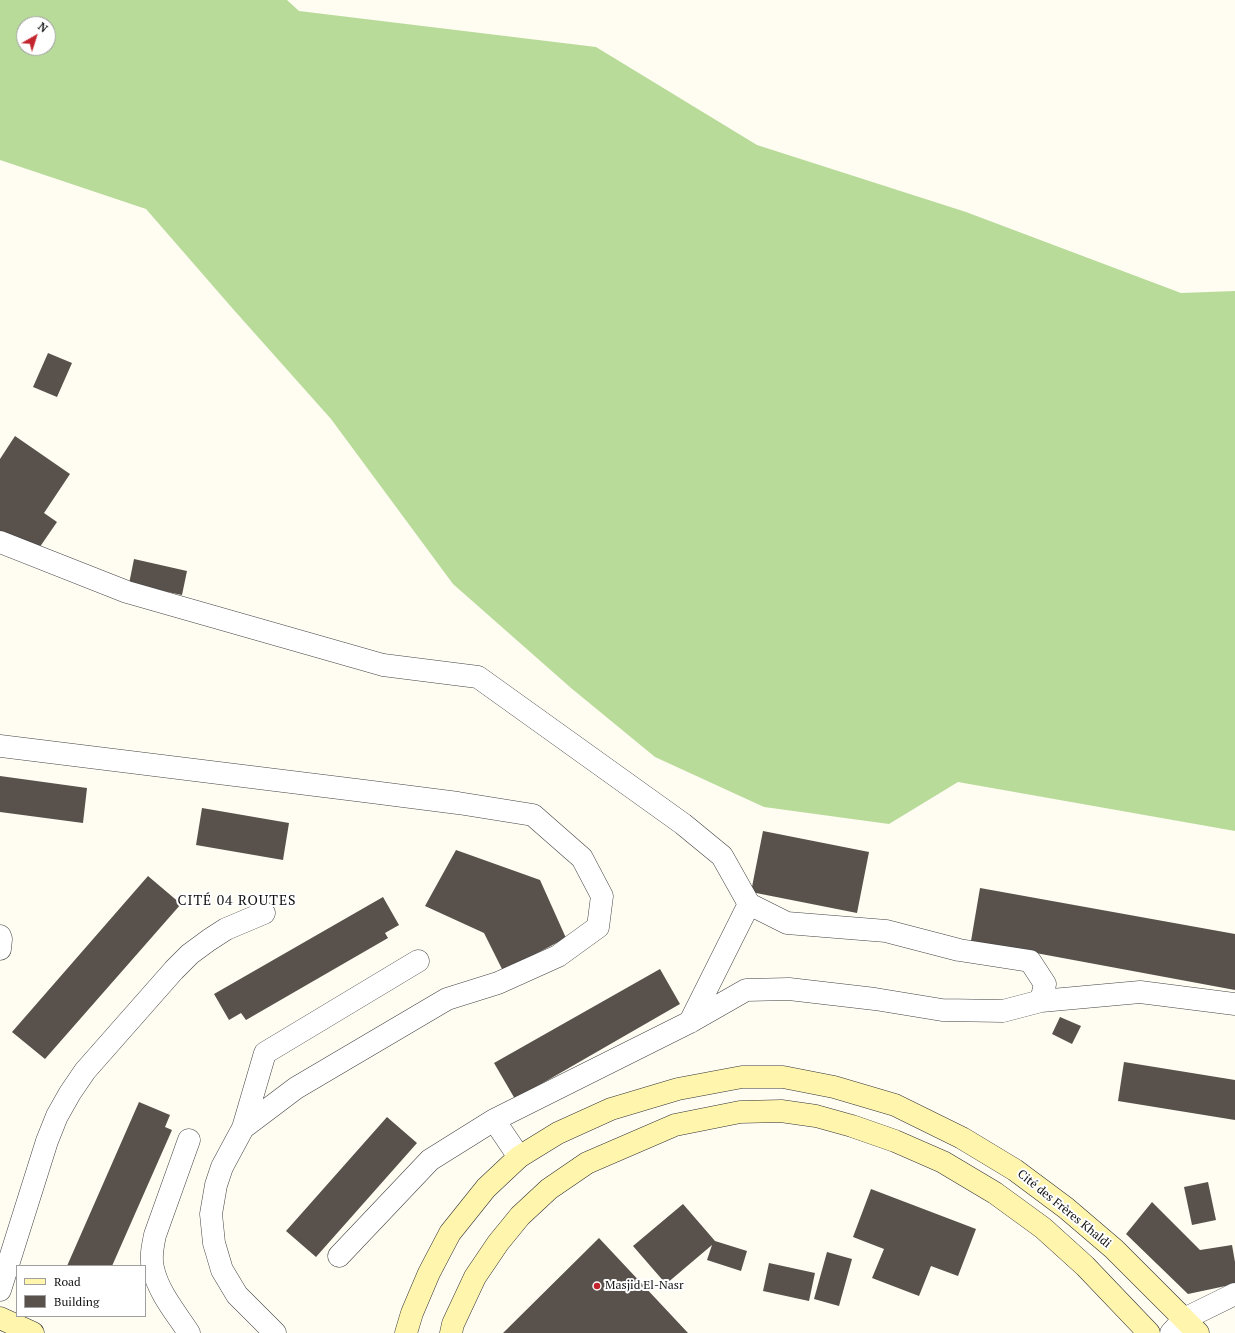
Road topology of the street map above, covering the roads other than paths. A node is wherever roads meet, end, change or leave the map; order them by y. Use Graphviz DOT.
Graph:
graph roads {
  1 [pos="0,542"];
  2 [pos="0,746"];
  3 [pos="749,904"];
  4 [pos="264,913"];
  5 [pos="0,936"];
  6 [pos="0,949"];
  7 [pos="418,961"];
  8 [pos="1041,1001"];
  9 [pos="1235,1004"];
  10 [pos="690,1022"];
  11 [pos="494,1120"];
  12 [pos="243,1128"];
  13 [pos="189,1140"];
  14 [pos="519,1157"];
  15 [pos="339,1256"];
  16 [pos="0,1290"];
  17 [pos="1235,1294"];
  18 [pos="0,1318"];
  19 [pos="1184,1328"];
  20 [pos="33,1333"];
  21 [pos="189,1333"];
  22 [pos="275,1333"];
  23 [pos="406,1333"];
  24 [pos="451,1333"];
  25 [pos="1149,1333"];
  1 -- 3 [label="street"];
  2 -- 12 [label="street"];
  3 -- 8 [label="street"];
  3 -- 10 [label="street"];
  4 -- 16 [label="street"];
  5 -- 6 [label="street"];
  7 -- 12 [label="street"];
  8 -- 9 [label="street"];
  8 -- 10 [label="street"];
  10 -- 11 [label="street"];
  11 -- 14 [label="street"];
  11 -- 15 [label="street"];
  12 -- 22 [label="street"];
  13 -- 21 [label="street"];
  14 -- 19 [label="main road, Cité des Frères Khaldi"];
  14 -- 23 [label="main road, Cité des Frères Khaldi"];
  17 -- 19 [label="street"];
  18 -- 20 [label="main road"];
  24 -- 25 [label="main road"];
}
